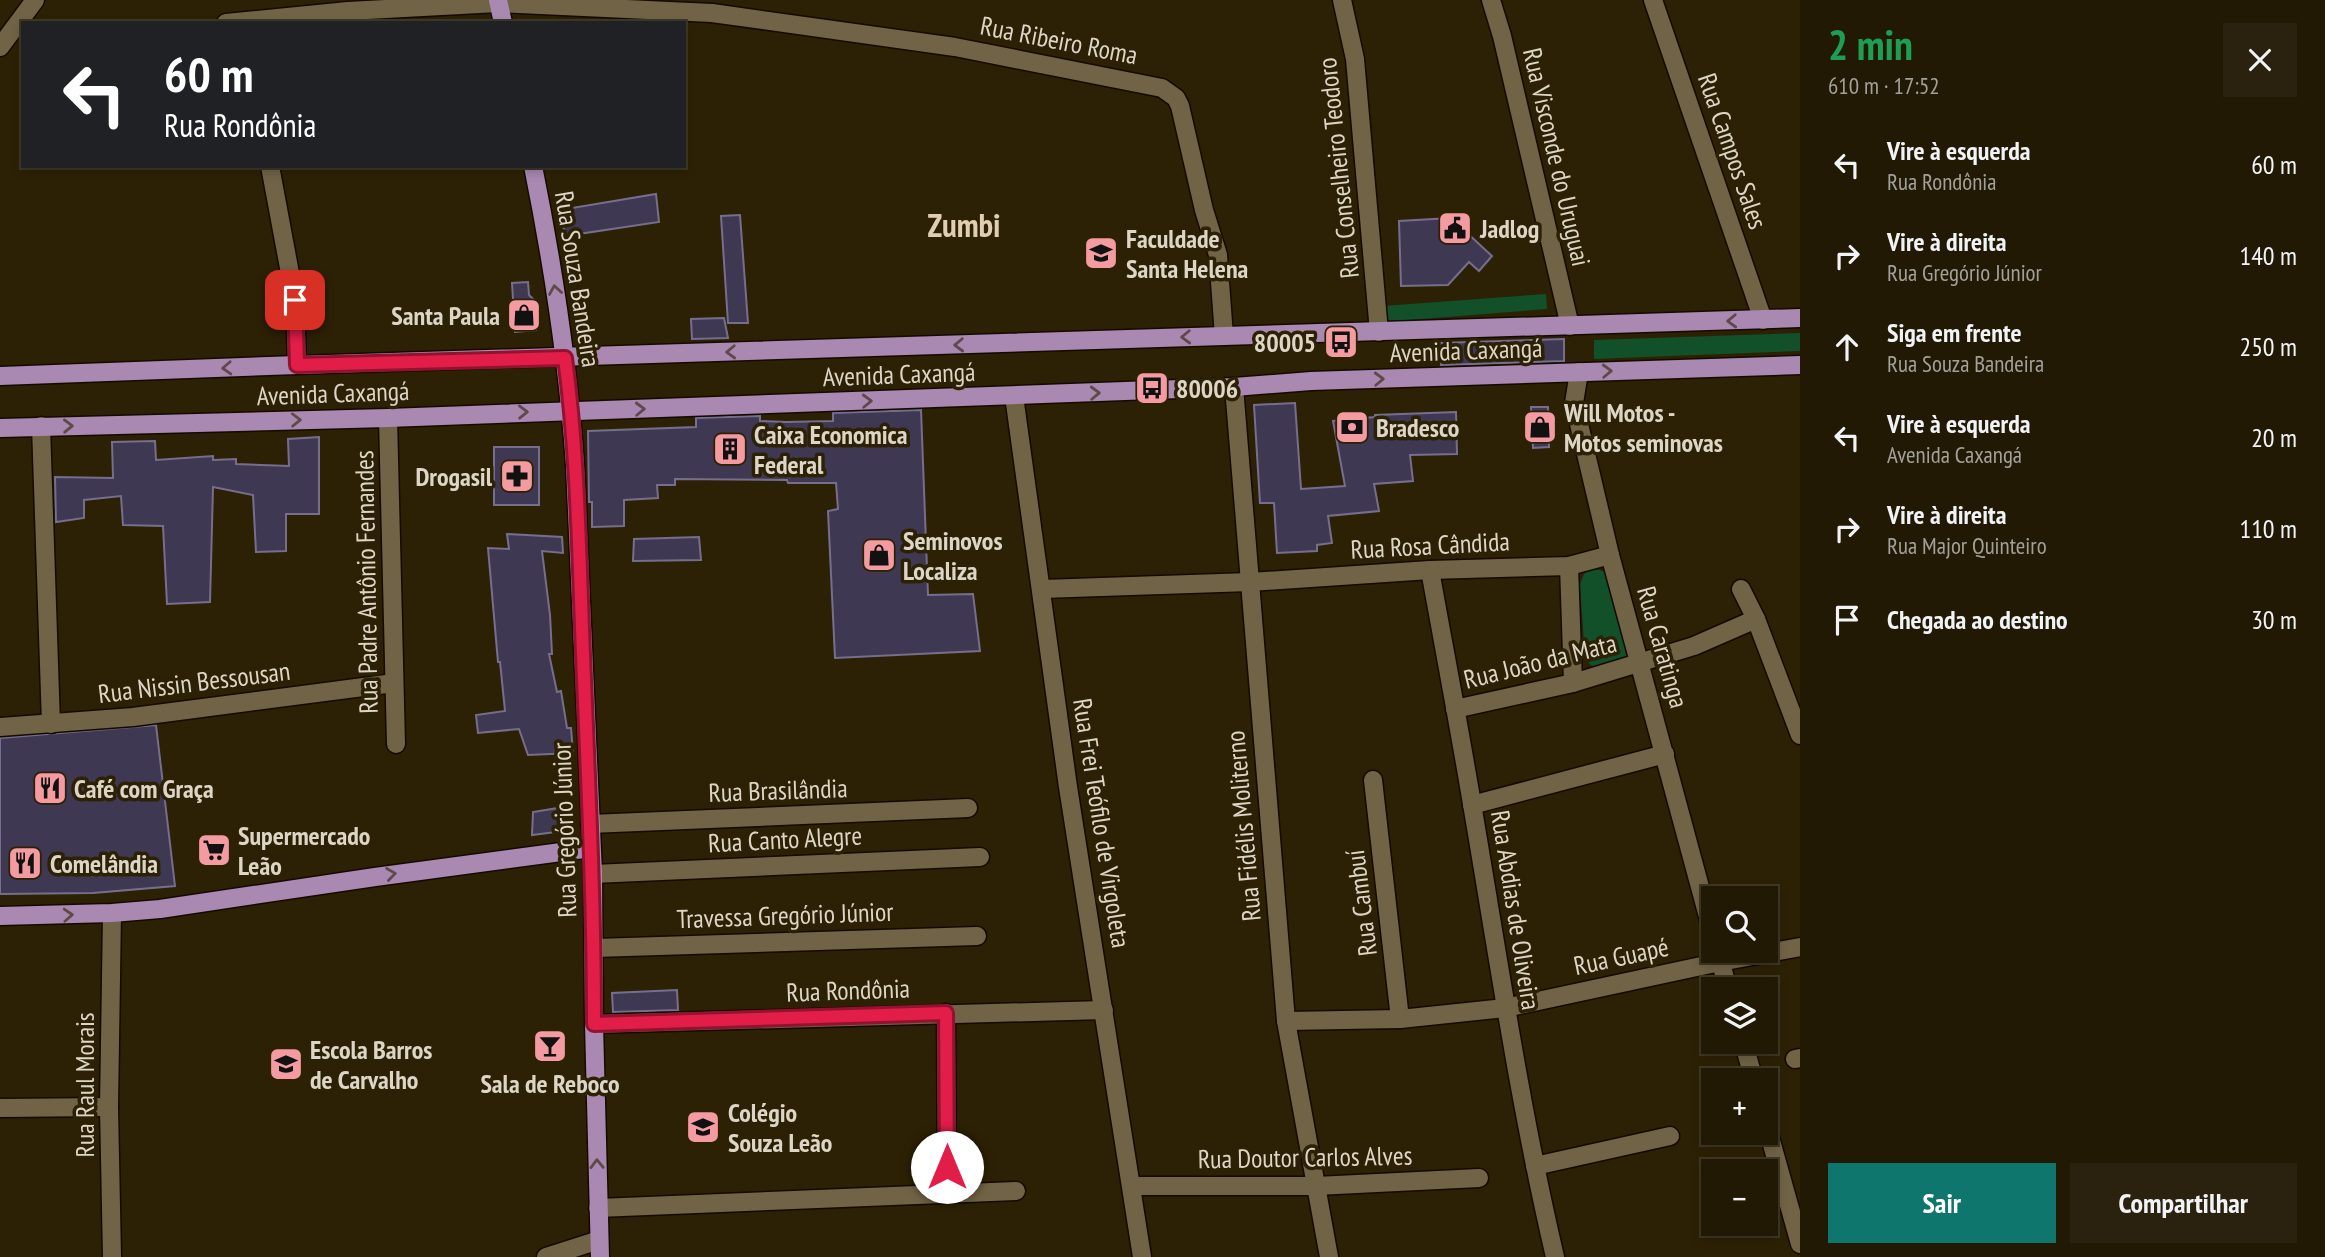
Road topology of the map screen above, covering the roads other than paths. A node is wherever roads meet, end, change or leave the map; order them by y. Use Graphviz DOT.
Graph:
graph roads {
  1 [pos="35,0"];
  2 [pos="1342,0"];
  3 [pos="1491,0"];
  4 [pos="1653,0"];
  5 [pos="498,1"];
  6 [pos="245,21"];
  7 [pos="503,21"];
  8 [pos="0,47"];
  9 [pos="270,168"];
  10 [pos="533,168"];
  11 [pos="1800,318"];
  12 [pos="1763,320"];
  13 [pos="1570,326"];
  14 [pos="1378,332"];
  15 [pos="1224,336"];
  16 [pos="565,358"];
  17 [pos="297,365"];
  18 [pos="1800,365"];
  19 [pos="1579,372"];
  20 [pos="0,376"];
  21 [pos="1234,387"];
  22 [pos="1014,396"];
  23 [pos="571,406"];
  24 [pos="388,418"];
  25 [pos="41,426"];
  26 [pos="0,428"];
  27 [pos="1610,555"];
  28 [pos="1569,566"];
  29 [pos="1430,570"];
  30 [pos="1250,582"];
  31 [pos="1042,589"];
  32 [pos="1741,589"];
  33 [pos="1756,619"];
  34 [pos="1640,663"];
  35 [pos="394,683"];
  36 [pos="1573,683"];
  37 [pos="1455,709"];
  38 [pos="51,724"];
  39 [pos="0,727"];
  40 [pos="1800,735"];
  41 [pos="396,744"];
  42 [pos="1665,754"];
  43 [pos="1373,780"];
  44 [pos="1472,805"];
  45 [pos="968,808"];
  46 [pos="590,824"];
  47 [pos="591,848"];
  48 [pos="980,857"];
  49 [pos="593,874"];
  50 [pos="1701,890"];
  51 [pos="112,913"];
  52 [pos="0,916"];
  53 [pos="976,936"];
  54 [pos="1800,947"];
  55 [pos="595,948"];
  56 [pos="1778,949"];
  57 [pos="1701,960"];
  58 [pos="1505,1008"];
  59 [pos="1104,1010"];
  60 [pos="946,1013"];
  61 [pos="1400,1019"];
  62 [pos="1286,1021"];
  63 [pos="594,1024"];
  64 [pos="108,1107"];
  65 [pos="0,1108"];
  66 [pos="1670,1136"];
  67 [pos="1772,1145"];
  68 [pos="1535,1166"];
  69 [pos="1479,1178"];
  70 [pos="1132,1186"];
  71 [pos="1316,1186"];
  72 [pos="1016,1191"];
  73 [pos="947,1193"];
  74 [pos="598,1208"];
  75 [pos="1800,1244"];
  76 [pos="600,1248"];
  77 [pos="112,1257"];
  78 [pos="546,1257"];
  79 [pos="1142,1257"];
  80 [pos="1329,1257"];
  81 [pos="1555,1257"];
  1 -- 8 [label="street"];
  2 -- 14 [label="street, Rua Conselheiro Teodoro"];
  3 -- 13 [label="street, Rua Visconde do Uruguai"];
  4 -- 12 [label="street, Rua Campos Sales"];
  5 -- 6 [label="street, Rua Ribeiro Roma"];
  5 -- 7 [label="main road"];
  5 -- 15 [label="street, Rua Ribeiro Roma"];
  9 -- 17 [label="street"];
  16 -- 10 [label="main road, Rua Souza Bandeira, one-way"];
  11 -- 12 [label="main road, Avenida Caxangá"];
  12 -- 13 [label="main road, Avenida Caxangá, one-way"];
  13 -- 14 [label="main road, Avenida Caxangá"];
  14 -- 15 [label="main road, Avenida Caxangá"];
  15 -- 16 [label="main road, Avenida Caxangá, one-way"];
  16 -- 17 [label="main road, Avenida Caxangá"];
  16 -- 23 [label="main road, Rua Souza Bandeira"];
  17 -- 20 [label="main road, Avenida Caxangá, one-way"];
  19 -- 18 [label="main road, Avenida Caxangá, one-way"];
  21 -- 19 [label="main road, Avenida Caxangá, one-way"];
  19 -- 27 [label="street, Rua Caratinga"];
  22 -- 21 [label="main road, Avenida Caxangá, one-way"];
  21 -- 30 [label="street, Rua Fidélis Moliterno"];
  23 -- 22 [label="main road, Avenida Caxangá, one-way"];
  22 -- 31 [label="street, Rua Frei Teófilo de Virgoleta"];
  24 -- 23 [label="main road, Avenida Caxangá, one-way"];
  23 -- 46 [label="main road, Rua Gregório Júnior"];
  25 -- 24 [label="main road, Avenida Caxangá, one-way"];
  24 -- 35 [label="street, Rua Padre Antônio Fernandes"];
  25 -- 26 [label="main road, Avenida Caxangá"];
  25 -- 38 [label="street"];
  27 -- 28 [label="street, Rua Rosa Cândida"];
  27 -- 34 [label="street, Rua Caratinga"];
  28 -- 29 [label="street, Rua Rosa Cândida"];
  28 -- 36 [label="street"];
  29 -- 30 [label="street, Rua Rosa Cândida"];
  29 -- 37 [label="street, Rua Abdias de Oliveira"];
  30 -- 31 [label="street, Rua Rosa Cândida"];
  30 -- 62 [label="street, Rua Fidélis Moliterno"];
  31 -- 59 [label="street, Rua Frei Teófilo de Virgoleta"];
  32 -- 33 [label="street"];
  33 -- 34 [label="street, Rua João da Mata"];
  33 -- 40 [label="street"];
  34 -- 36 [label="street, Rua João da Mata"];
  34 -- 42 [label="street, Rua Caratinga"];
  35 -- 38 [label="street, Rua Nissin Bessousan"];
  35 -- 41 [label="street, Rua Padre Antônio Fernandes"];
  36 -- 37 [label="street, Rua João da Mata"];
  37 -- 44 [label="street, Rua Abdias de Oliveira"];
  38 -- 39 [label="street, Rua Nissin Bessousan"];
  42 -- 44 [label="street"];
  42 -- 50 [label="street, Rua Caratinga"];
  43 -- 61 [label="street, Rua Cambuí"];
  44 -- 58 [label="street, Rua Abdias de Oliveira"];
  45 -- 46 [label="street, Rua Brasilândia"];
  46 -- 47 [label="main road, Rua Gregório Júnior"];
  47 -- 49 [label="main road, Rua Gregório Júnior"];
  51 -- 47 [label="main road, one-way"];
  48 -- 49 [label="street, Rua Canto Alegre"];
  49 -- 55 [label="main road, Rua Gregório Júnior"];
  52 -- 51 [label="main road, one-way"];
  51 -- 64 [label="street, Rua Raul Morais"];
  53 -- 55 [label="street, Travessa Gregório Júnior"];
  54 -- 56 [label="street, Rua Guapé"];
  55 -- 63 [label="main road, Rua Gregório Júnior"];
  57 -- 58 [label="street, Rua Guapé"];
  58 -- 61 [label="street, Rua Guapé"];
  58 -- 68 [label="street, Rua Abdias de Oliveira"];
  59 -- 60 [label="street, Rua Rondônia"];
  59 -- 70 [label="street, Rua Frei Teófilo de Virgoleta"];
  60 -- 63 [label="street, Rua Rondônia"];
  60 -- 73 [label="street"];
  61 -- 62 [label="street, Rua Guapé"];
  62 -- 71 [label="street, Rua Fidélis Moliterno"];
  74 -- 63 [label="main road, Rua Gregório Júnior, one-way"];
  64 -- 65 [label="street"];
  64 -- 77 [label="street, Rua Raul Morais"];
  66 -- 68 [label="street"];
  67 -- 75 [label="street"];
  68 -- 81 [label="street, Rua Abdias de Oliveira"];
  69 -- 71 [label="street, Rua Doutor Carlos Alves"];
  70 -- 71 [label="street, Rua Doutor Carlos Alves"];
  70 -- 79 [label="street, Rua Frei Teófilo de Virgoleta"];
  71 -- 80 [label="street, Rua Fidélis Moliterno"];
  72 -- 73 [label="street"];
  73 -- 74 [label="street"];
  74 -- 76 [label="main road, Rua Gregório Júnior"];
  76 -- 78 [label="street"];
}
